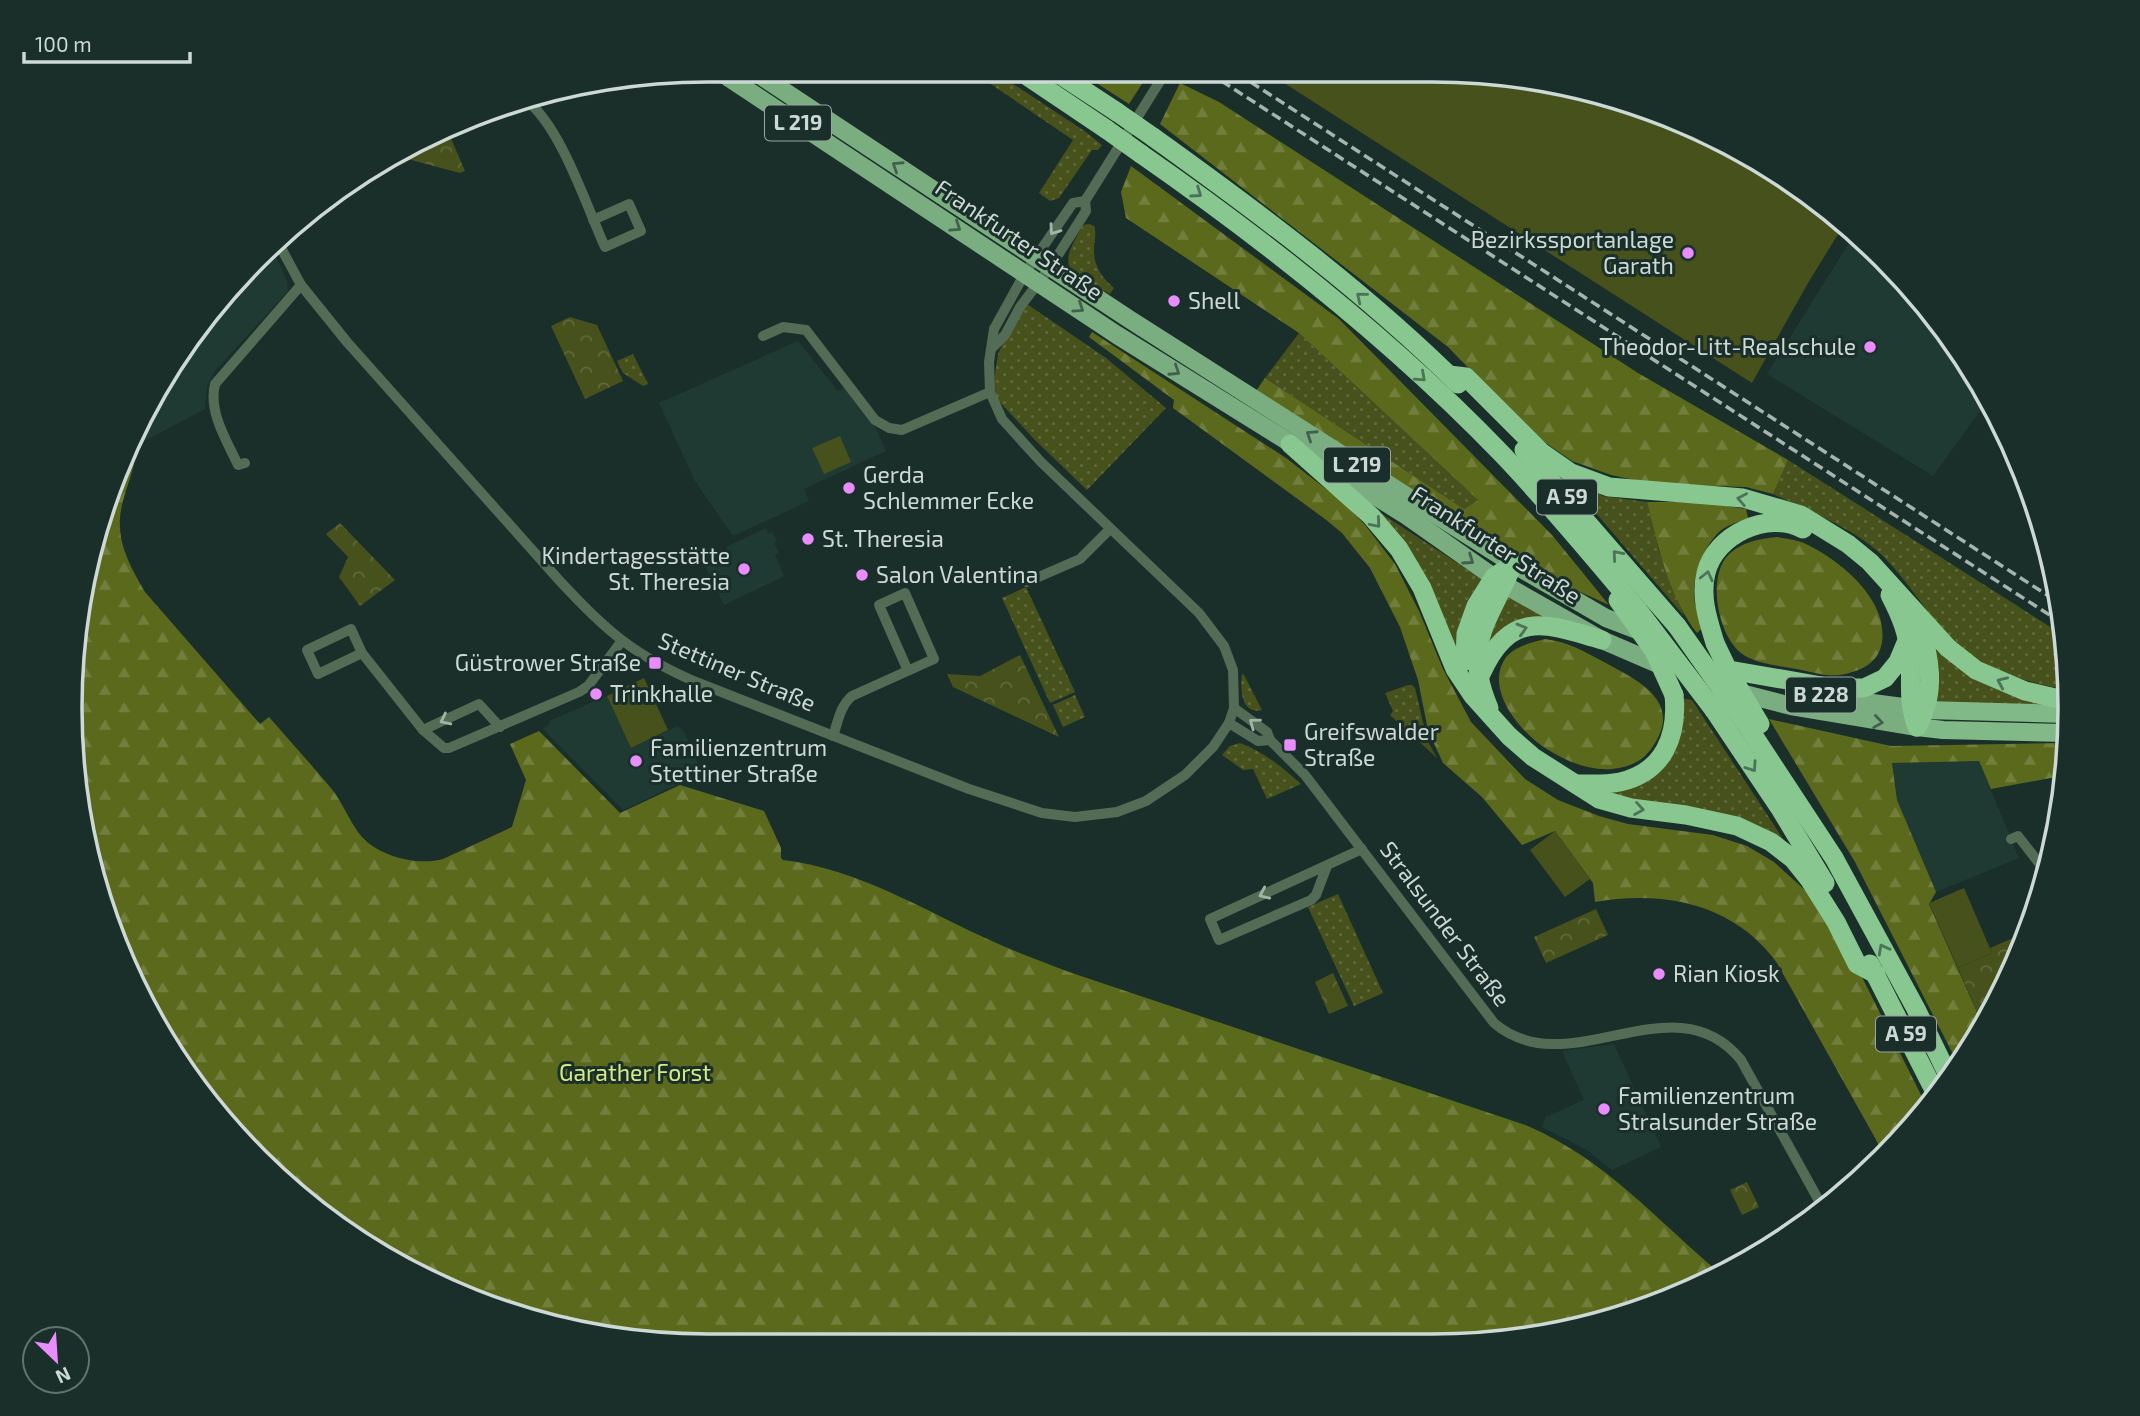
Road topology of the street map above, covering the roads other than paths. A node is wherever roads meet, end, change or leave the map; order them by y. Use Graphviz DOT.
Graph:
graph roads {
  1 [pos="736,82"];
  2 [pos="770,82"];
  3 [pos="1039,82"];
  4 [pos="1067,82"];
  5 [pos="1159,82"];
  6 [pos="534,107"];
  7 [pos="1111,121"];
  8 [pos="1084,201"];
  9 [pos="593,220"];
  10 [pos="282,250"];
  11 [pos="1044,261"];
  12 [pos="1032,277"];
  13 [pos="301,285"];
  14 [pos="763,335"];
  15 [pos="992,348"];
  16 [pos="1449,375"];
  17 [pos="990,392"];
  18 [pos="1290,444"];
  19 [pos="245,463"];
  20 [pos="1110,529"];
  21 [pos="1598,563"];
  22 [pos="1513,564"];
  23 [pos="1499,581"];
  24 [pos="1027,582"];
  25 [pos="1915,613"];
  26 [pos="1908,639"];
  27 [pos="1602,640"];
  28 [pos="621,642"];
  29 [pos="1688,650"];
  30 [pos="362,653"];
  31 [pos="908,671"];
  32 [pos="1735,671"];
  33 [pos="1694,680"];
  34 [pos="1476,687"];
  35 [pos="2058,699"];
  36 [pos="1234,708"];
  37 [pos="2058,714"];
  38 [pos="1918,715"];
  39 [pos="1752,722"];
  40 [pos="1229,723"];
  41 [pos="500,727"];
  42 [pos="423,730"];
  43 [pos="2057,733"];
  44 [pos="833,736"];
  45 [pos="1270,740"];
  46 [pos="1576,784"];
  47 [pos="2011,839"];
  48 [pos="1362,849"];
  49 [pos="2038,862"];
  50 [pos="1326,866"];
  51 [pos="1875,974"];
  52 [pos="1944,1067"];
  53 [pos="1931,1085"];
  54 [pos="1818,1200"];
  1 -- 12 [label="main road, Frankfurter Straße / L 219, one-way"];
  11 -- 2 [label="main road, Frankfurter Straße / L 219, one-way"];
  3 -- 7 [label="highway, A 59"];
  4 -- 7 [label="highway, A 59"];
  5 -- 8 [label="street"];
  6 -- 9 [label="street"];
  16 -- 7 [label="highway, A 59, one-way, bridge"];
  7 -- 21 [label="highway, A 59, one-way, bridge"];
  8 -- 11 [label="street, one-way"];
  8 -- 11 [label="street"];
  9 -- 9 [label="street"];
  10 -- 13 [label="street, Stettiner Straße"];
  11 -- 12 [label="street"];
  11 -- 12 [label="street"];
  22 -- 11 [label="main road, Frankfurter Straße / L 219, one-way"];
  12 -- 15 [label="street"];
  12 -- 15 [label="street"];
  12 -- 18 [label="main road, Frankfurter Straße / L 219, one-way"];
  13 -- 19 [label="street"];
  13 -- 28 [label="street, Stettiner Straße"];
  14 -- 17 [label="street"];
  15 -- 17 [label="street"];
  25 -- 16 [label="highway, one-way"];
  39 -- 16 [label="highway, A 59, one-way, bridge"];
  17 -- 20 [label="street, Stettiner Straße"];
  18 -- 23 [label="main road, Frankfurter Straße / L 219, one-way"];
  18 -- 34 [label="highway, one-way"];
  20 -- 24 [label="street"];
  20 -- 36 [label="street, Stettiner Straße"];
  21 -- 46 [label="highway, bridge"];
  21 -- 51 [label="highway, A 59, one-way, bridge"];
  22 -- 23 [label="highway"];
  22 -- 29 [label="main road, Frankfurter Straße / L 219"];
  23 -- 27 [label="main road, Frankfurter Straße / L 219"];
  23 -- 34 [label="highway"];
  35 -- 25 [label="highway, one-way"];
  25 -- 38 [label="highway"];
  26 -- 32 [label="highway"];
  26 -- 38 [label="highway"];
  39 -- 26 [label="highway, one-way, bridge"];
  27 -- 33 [label="main road, Frankfurter Straße / L 219"];
  34 -- 27 [label="highway, one-way"];
  28 -- 41 [label="street"];
  28 -- 44 [label="street, Stettiner Straße"];
  29 -- 32 [label="main road, Frankfurter Straße / B 228"];
  30 -- 30 [label="street"];
  30 -- 42 [label="street"];
  31 -- 31 [label="street"];
  31 -- 44 [label="street"];
  32 -- 38 [label="main road, Frankfurter Straße / B 228"];
  33 -- 38 [label="main road, Frankfurter Straße / B 228, one-way"];
  34 -- 46 [label="highway"];
  36 -- 40 [label="street, Stettiner Straße"];
  45 -- 36 [label="street, Stralsunder Straße, one-way"];
  37 -- 38 [label="highway, Frankfurter Straße / B 228"];
  38 -- 43 [label="highway, Frankfurter Straße / B 228"];
  52 -- 39 [label="highway, A 59, one-way"];
  40 -- 44 [label="street, Stettiner Straße"];
  40 -- 45 [label="street, Stralsunder Straße"];
  41 -- 42 [label="street"];
  41 -- 42 [label="street, one-way"];
  45 -- 48 [label="street, Stralsunder Straße"];
  46 -- 51 [label="highway, one-way"];
  47 -- 49 [label="street"];
  48 -- 50 [label="street"];
  48 -- 54 [label="street, Stralsunder Straße"];
  50 -- 50 [label="street, one-way"];
  51 -- 53 [label="highway, A 59"];
}
